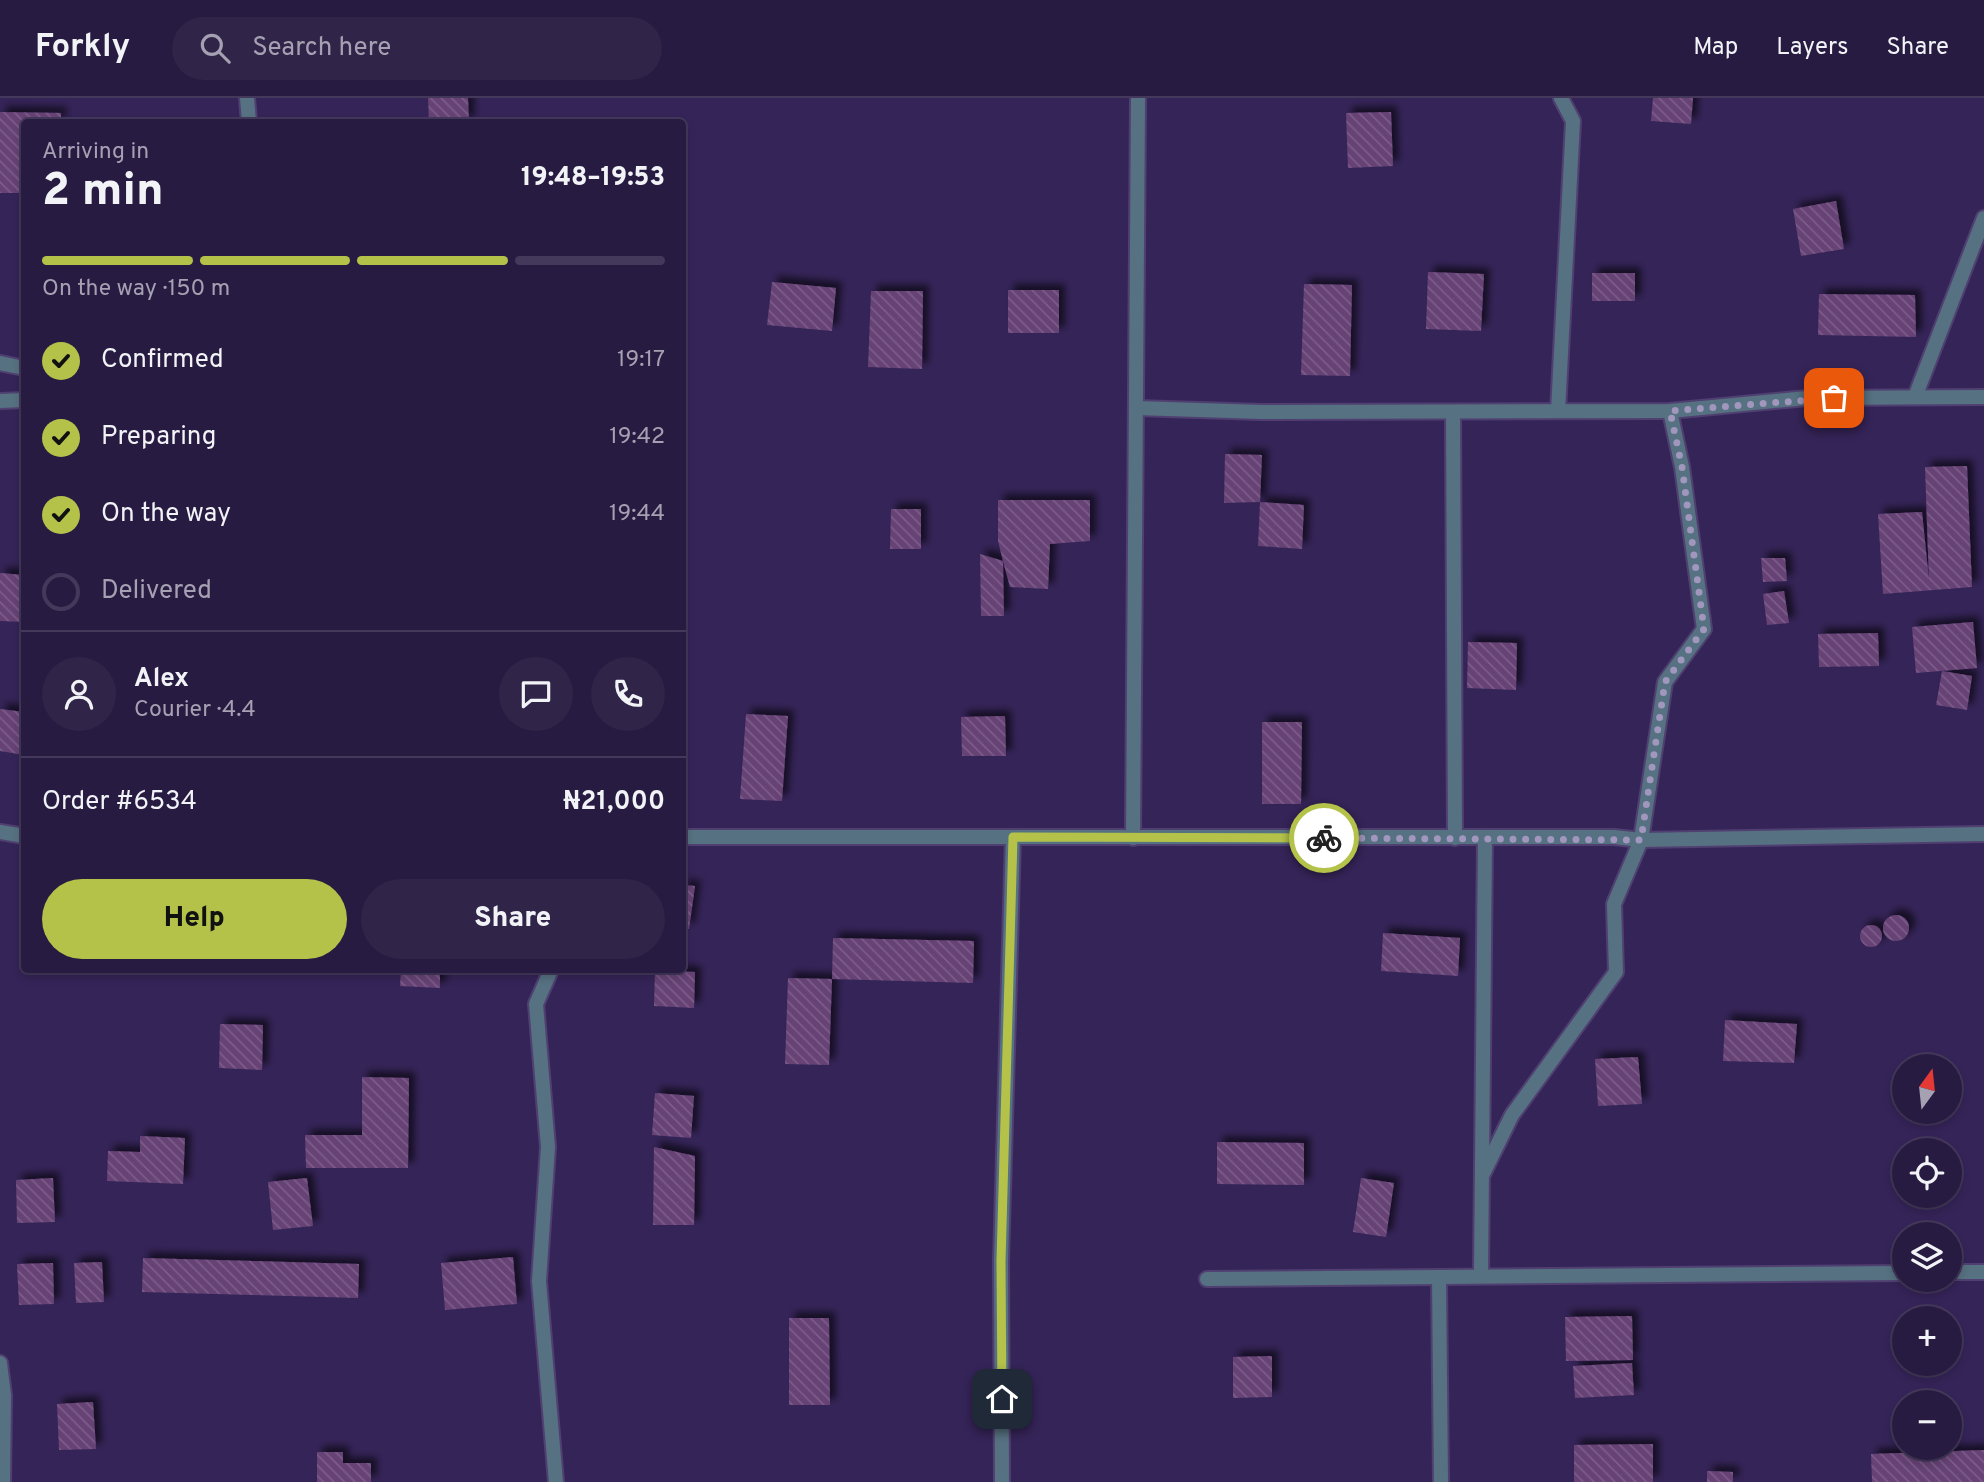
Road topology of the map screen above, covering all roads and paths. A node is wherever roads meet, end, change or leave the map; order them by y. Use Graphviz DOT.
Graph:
graph roads {
  1 [pos="247,98"];
  2 [pos="1138,98"];
  3 [pos="1561,98"];
  4 [pos="249,119"];
  5 [pos="1984,218"];
  6 [pos="0,363"];
  7 [pos="21,367"];
  8 [pos="1915,397"];
  9 [pos="1984,397"];
  10 [pos="21,400"];
  11 [pos="0,401"];
  12 [pos="1136,408"];
  13 [pos="1558,411"];
  14 [pos="1670,411"];
  15 [pos="1453,412"];
  16 [pos="0,832"];
  17 [pos="1984,834"];
  18 [pos="21,836"];
  19 [pos="686,837"];
  20 [pos="1013,837"];
  21 [pos="1133,838"];
  22 [pos="1455,838"];
  23 [pos="1485,838"];
  24 [pos="1641,840"];
  25 [pos="549,973"];
  26 [pos="1482,1177"];
  27 [pos="1962,1272"];
  28 [pos="1984,1272"];
  29 [pos="1892,1273"];
  30 [pos="1481,1276"];
  31 [pos="1439,1277"];
  32 [pos="1207,1279"];
  33 [pos="0,1363"];
  34 [pos="3,1482"];
  35 [pos="556,1482"];
  36 [pos="1002,1482"];
  37 [pos="1441,1482"];
  1 -- 4 [label="street"];
  2 -- 12 [label="street"];
  3 -- 13 [label="street"];
  5 -- 8 [label="street"];
  6 -- 7 [label="street"];
  8 -- 9 [label="street"];
  8 -- 14 [label="street"];
  10 -- 11 [label="street"];
  12 -- 15 [label="street"];
  12 -- 21 [label="street"];
  13 -- 14 [label="street"];
  13 -- 15 [label="street"];
  14 -- 24 [label="street"];
  15 -- 22 [label="street"];
  16 -- 18 [label="street"];
  17 -- 24 [label="street"];
  19 -- 20 [label="street"];
  20 -- 21 [label="street"];
  20 -- 36 [label="street"];
  21 -- 22 [label="street"];
  22 -- 23 [label="street"];
  23 -- 24 [label="street"];
  23 -- 26 [label="street"];
  24 -- 26 [label="street"];
  25 -- 35 [label="street"];
  26 -- 30 [label="street"];
  27 -- 28 [label="street"];
  29 -- 30 [label="street"];
  30 -- 31 [label="street"];
  31 -- 32 [label="street"];
  31 -- 37 [label="street"];
  33 -- 34 [label="street"];
}
